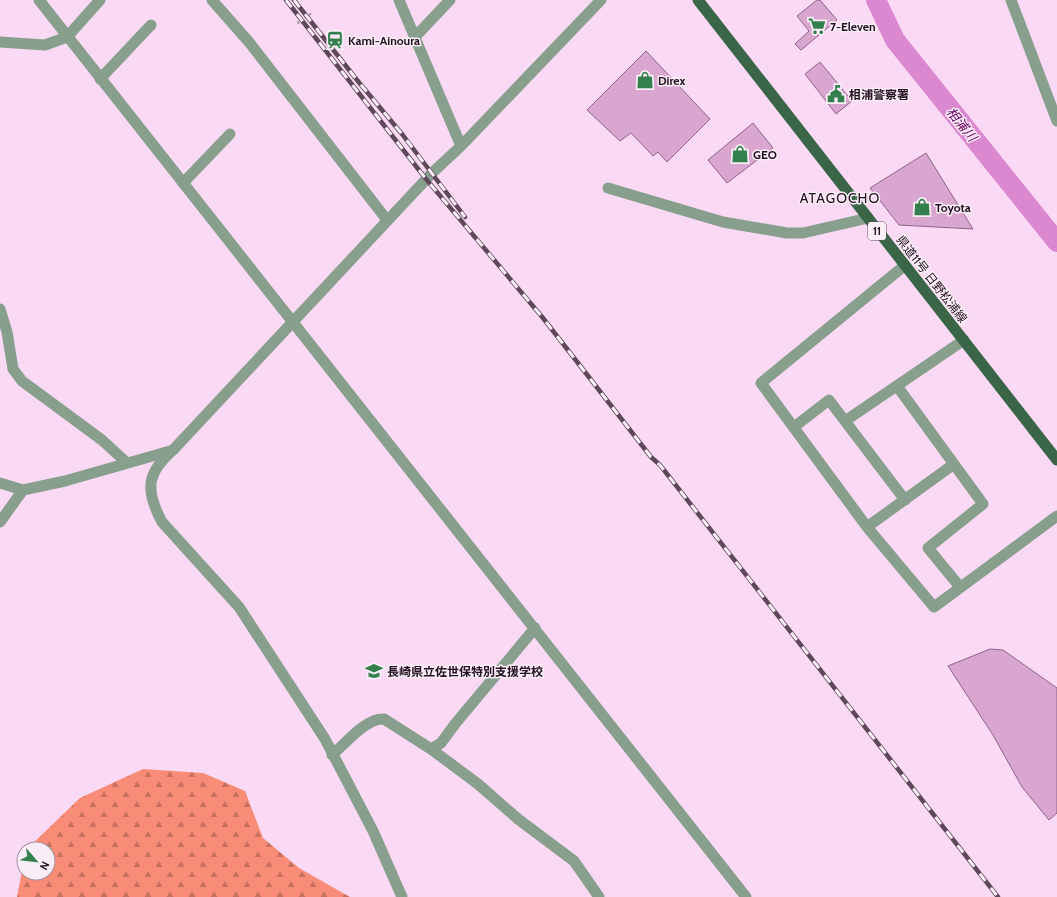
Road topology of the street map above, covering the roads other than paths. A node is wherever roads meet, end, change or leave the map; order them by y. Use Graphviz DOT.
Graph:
graph roads {
  1 [pos="39,0"];
  2 [pos="100,0"];
  3 [pos="212,0"];
  4 [pos="399,0"];
  5 [pos="450,0"];
  6 [pos="602,0"];
  7 [pos="698,0"];
  8 [pos="1011,0"];
  9 [pos="151,25"];
  10 [pos="416,36"];
  11 [pos="67,37"];
  12 [pos="0,42"];
  13 [pos="100,79"];
  14 [pos="1057,121"];
  15 [pos="230,134"];
  16 [pos="462,146"];
  17 [pos="183,182"];
  18 [pos="608,188"];
  19 [pos="868,218"];
  20 [pos="387,220"];
  21 [pos="904,266"];
  22 [pos="0,309"];
  23 [pos="294,322"];
  24 [pos="964,340"];
  25 [pos="897,386"];
  26 [pos="845,421"];
  27 [pos="794,427"];
  28 [pos="174,449"];
  29 [pos="1057,460"];
  30 [pos="127,463"];
  31 [pos="954,464"];
  32 [pos="0,483"];
  33 [pos="23,490"];
  34 [pos="905,500"];
  35 [pos="1057,516"];
  36 [pos="0,522"];
  37 [pos="867,527"];
  38 [pos="960,587"];
  39 [pos="534,628"];
  40 [pos="431,749"];
  41 [pos="332,755"];
  42 [pos="402,897"];
  43 [pos="600,897"];
  44 [pos="746,897"];
  1 -- 11 [label="street"];
  2 -- 11 [label="street"];
  3 -- 20 [label="street"];
  4 -- 10 [label="street"];
  5 -- 10 [label="street"];
  6 -- 16 [label="street"];
  7 -- 19 [label="main road, 県道11号 日野松浦線 / 11"];
  8 -- 14 [label="street"];
  9 -- 13 [label="street"];
  10 -- 16 [label="street"];
  11 -- 12 [label="street"];
  11 -- 13 [label="street"];
  13 -- 17 [label="street"];
  15 -- 17 [label="street"];
  16 -- 20 [label="street"];
  17 -- 23 [label="street"];
  18 -- 19 [label="street"];
  19 -- 21 [label="main road, 県道11号 日野松浦線 / 11"];
  20 -- 23 [label="street"];
  21 -- 24 [label="main road, 県道11号 日野松浦線 / 11"];
  21 -- 27 [label="street"];
  22 -- 30 [label="street"];
  23 -- 28 [label="street"];
  23 -- 39 [label="street"];
  24 -- 25 [label="street"];
  24 -- 29 [label="main road, 県道11号 日野松浦線 / 11"];
  25 -- 26 [label="street"];
  25 -- 31 [label="street"];
  26 -- 27 [label="street"];
  26 -- 34 [label="street"];
  27 -- 37 [label="street"];
  28 -- 30 [label="street"];
  28 -- 41 [label="street"];
  30 -- 33 [label="street"];
  31 -- 34 [label="street"];
  31 -- 38 [label="street"];
  32 -- 33 [label="street"];
  33 -- 36 [label="street"];
  34 -- 37 [label="street"];
  35 -- 38 [label="street"];
  37 -- 38 [label="street"];
  39 -- 40 [label="street"];
  39 -- 44 [label="street"];
  40 -- 41 [label="street"];
  40 -- 43 [label="street"];
  41 -- 42 [label="street"];
}
